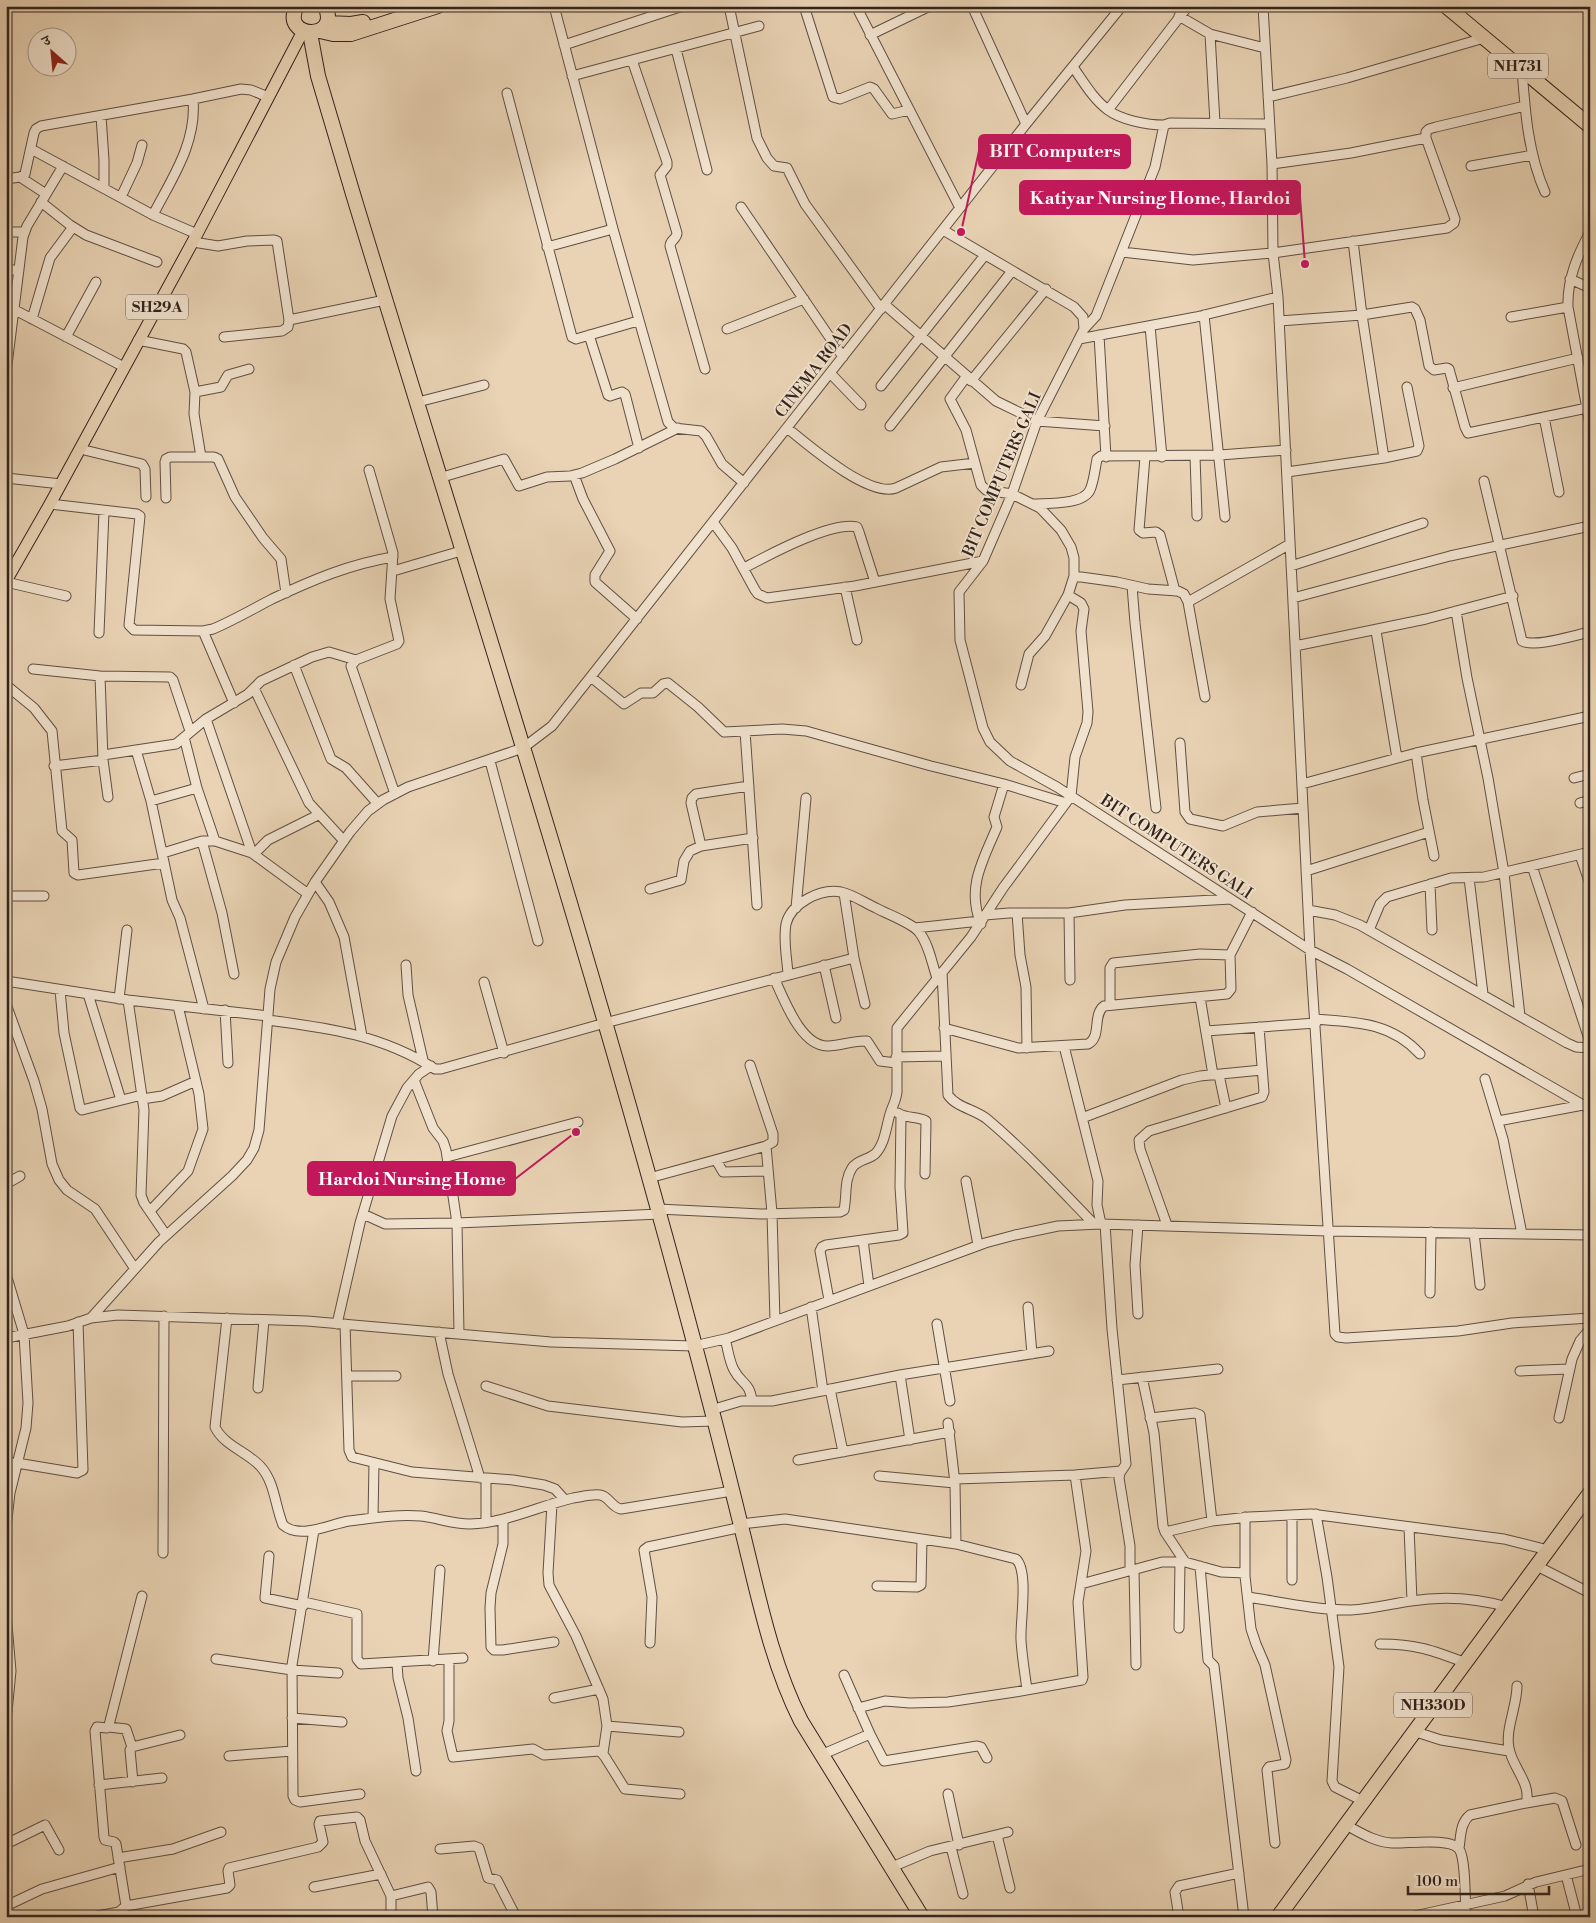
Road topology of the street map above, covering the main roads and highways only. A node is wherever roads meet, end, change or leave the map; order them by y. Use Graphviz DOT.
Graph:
graph roads {
  1 [pos="325,6"];
  2 [pos="414,6"];
  3 [pos="438,6"];
  4 [pos="1446,6"];
  5 [pos="296,7"];
  6 [pos="315,29"];
  7 [pos="1590,126"];
  8 [pos="6,581"];
  9 [pos="1590,1493"];
  10 [pos="922,1917"];
  11 [pos="1278,1917"];
  1 -- 6 [label="highway"];
  2 -- 6 [label="highway"];
  3 -- 6 [label="highway"];
  4 -- 7 [label="highway, NH731"];
  5 -- 6 [label="highway"];
  6 -- 8 [label="main road, SH29A"];
  6 -- 10 [label="highway"];
  9 -- 11 [label="highway, NH330D"];
}
